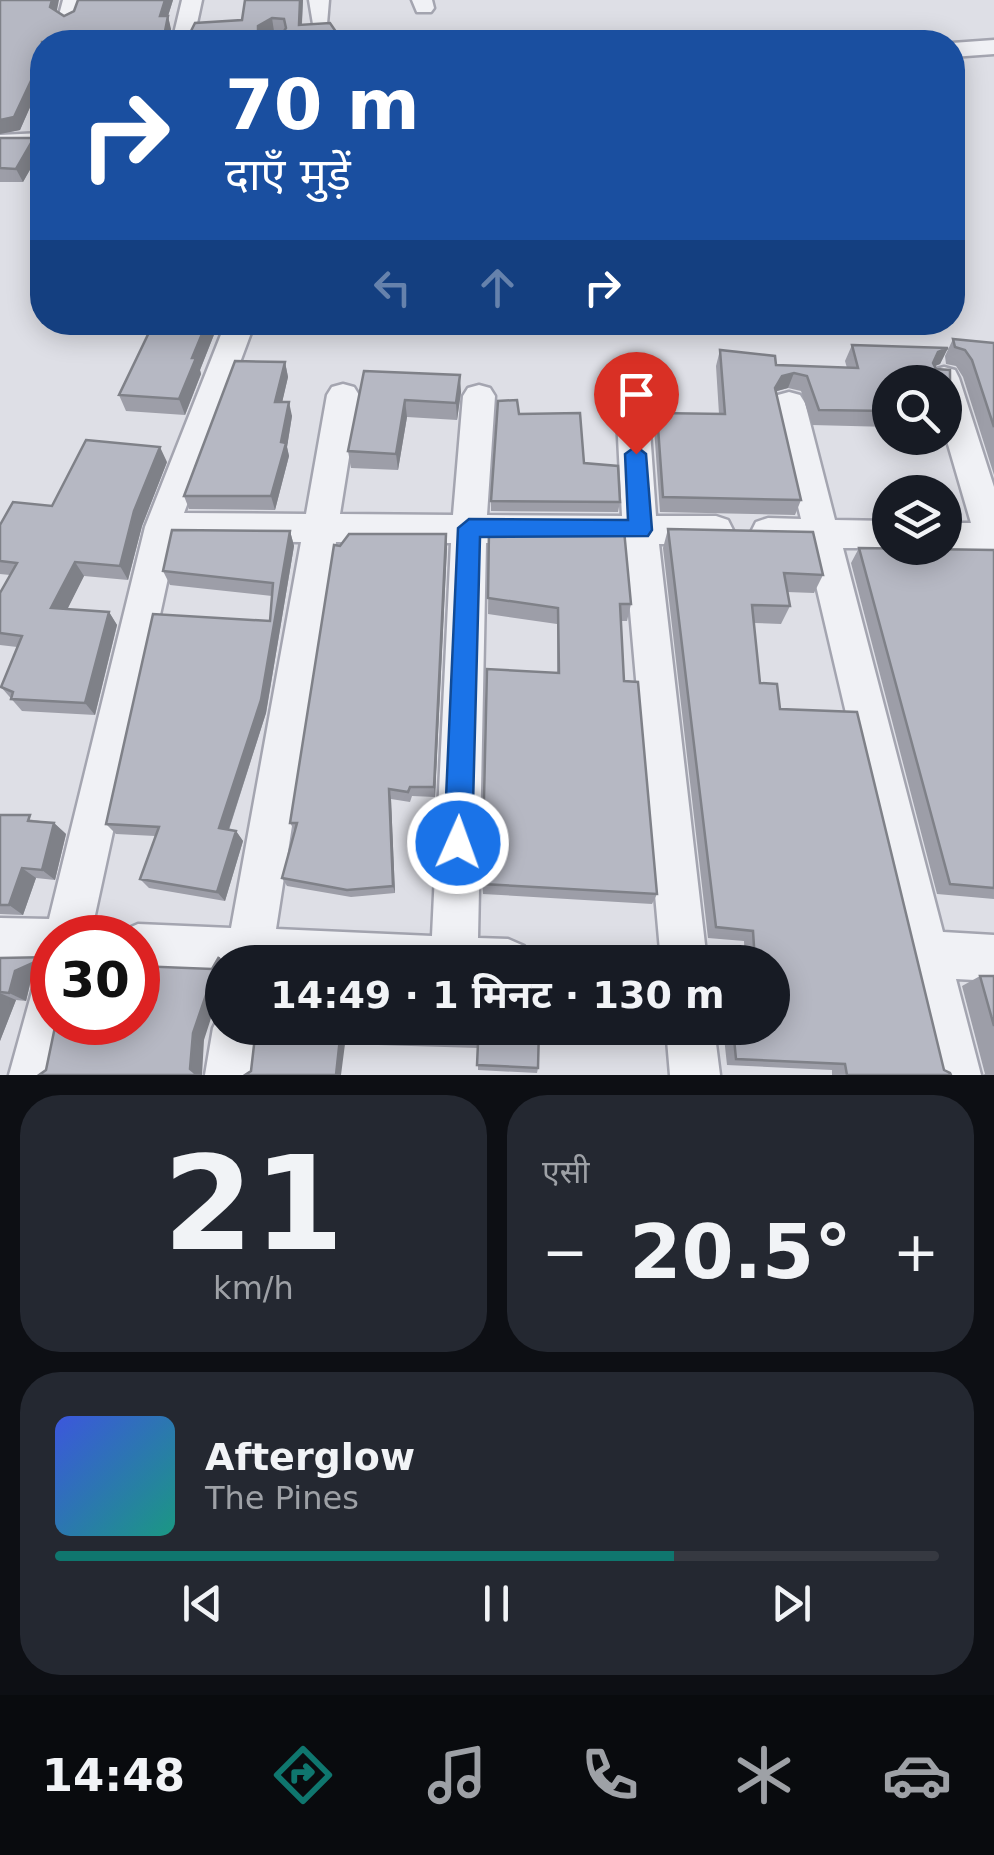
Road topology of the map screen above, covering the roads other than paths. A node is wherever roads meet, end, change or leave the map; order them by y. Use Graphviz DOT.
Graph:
graph roads {
  1 [pos="192,0"];
  2 [pos="185,30"];
  3 [pos="994,47"];
  4 [pos="965,49"];
  5 [pos="30,141"];
  6 [pos="0,142"];
  7 [pos="236,335"];
  8 [pos="343,396"];
  9 [pos="480,396"];
  10 [pos="788,403"];
  11 [pos="633,417"];
  12 [pos="962,438"];
  13 [pos="162,526"];
  14 [pos="319,527"];
  15 [pos="469,528"];
  16 [pos="640,530"];
  17 [pos="820,534"];
  18 [pos="872,535"];
  19 [pos="962,538"];
  20 [pos="993,540"];
  21 [pos="72,915"];
  22 [pos="0,941"];
  23 [pos="30,942"];
  24 [pos="250,945"];
  25 [pos="455,945"];
  26 [pos="682,945"];
  27 [pos="160,949"];
  28 [pos="205,954"];
  29 [pos="926,954"];
  30 [pos="994,958"];
  31 [pos="41,1045"];
  32 [pos="234,1045"];
  33 [pos="692,1045"];
  34 [pos="34,1075"];
  35 [pos="230,1075"];
  36 [pos="695,1075"];
  37 [pos="956,1075"];
  1 -- 2 [label="street"];
  3 -- 4 [label="street"];
  5 -- 6 [label="street"];
  7 -- 13 [label="street"];
  8 -- 14 [label="street"];
  9 -- 15 [label="street"];
  10 -- 17 [label="street"];
  11 -- 16 [label="street"];
  12 -- 20 [label="street"];
  13 -- 14 [label="street"];
  13 -- 21 [label="street"];
  14 -- 15 [label="street"];
  14 -- 24 [label="street"];
  15 -- 16 [label="street"];
  15 -- 25 [label="street"];
  16 -- 17 [label="street"];
  16 -- 26 [label="street"];
  17 -- 18 [label="street"];
  17 -- 29 [label="street"];
  19 -- 20 [label="street"];
  22 -- 23 [label="street"];
  27 -- 28 [label="street"];
  29 -- 30 [label="street"];
  29 -- 37 [label="street"];
  31 -- 34 [label="street"];
  32 -- 35 [label="street"];
  33 -- 36 [label="street"];
}
